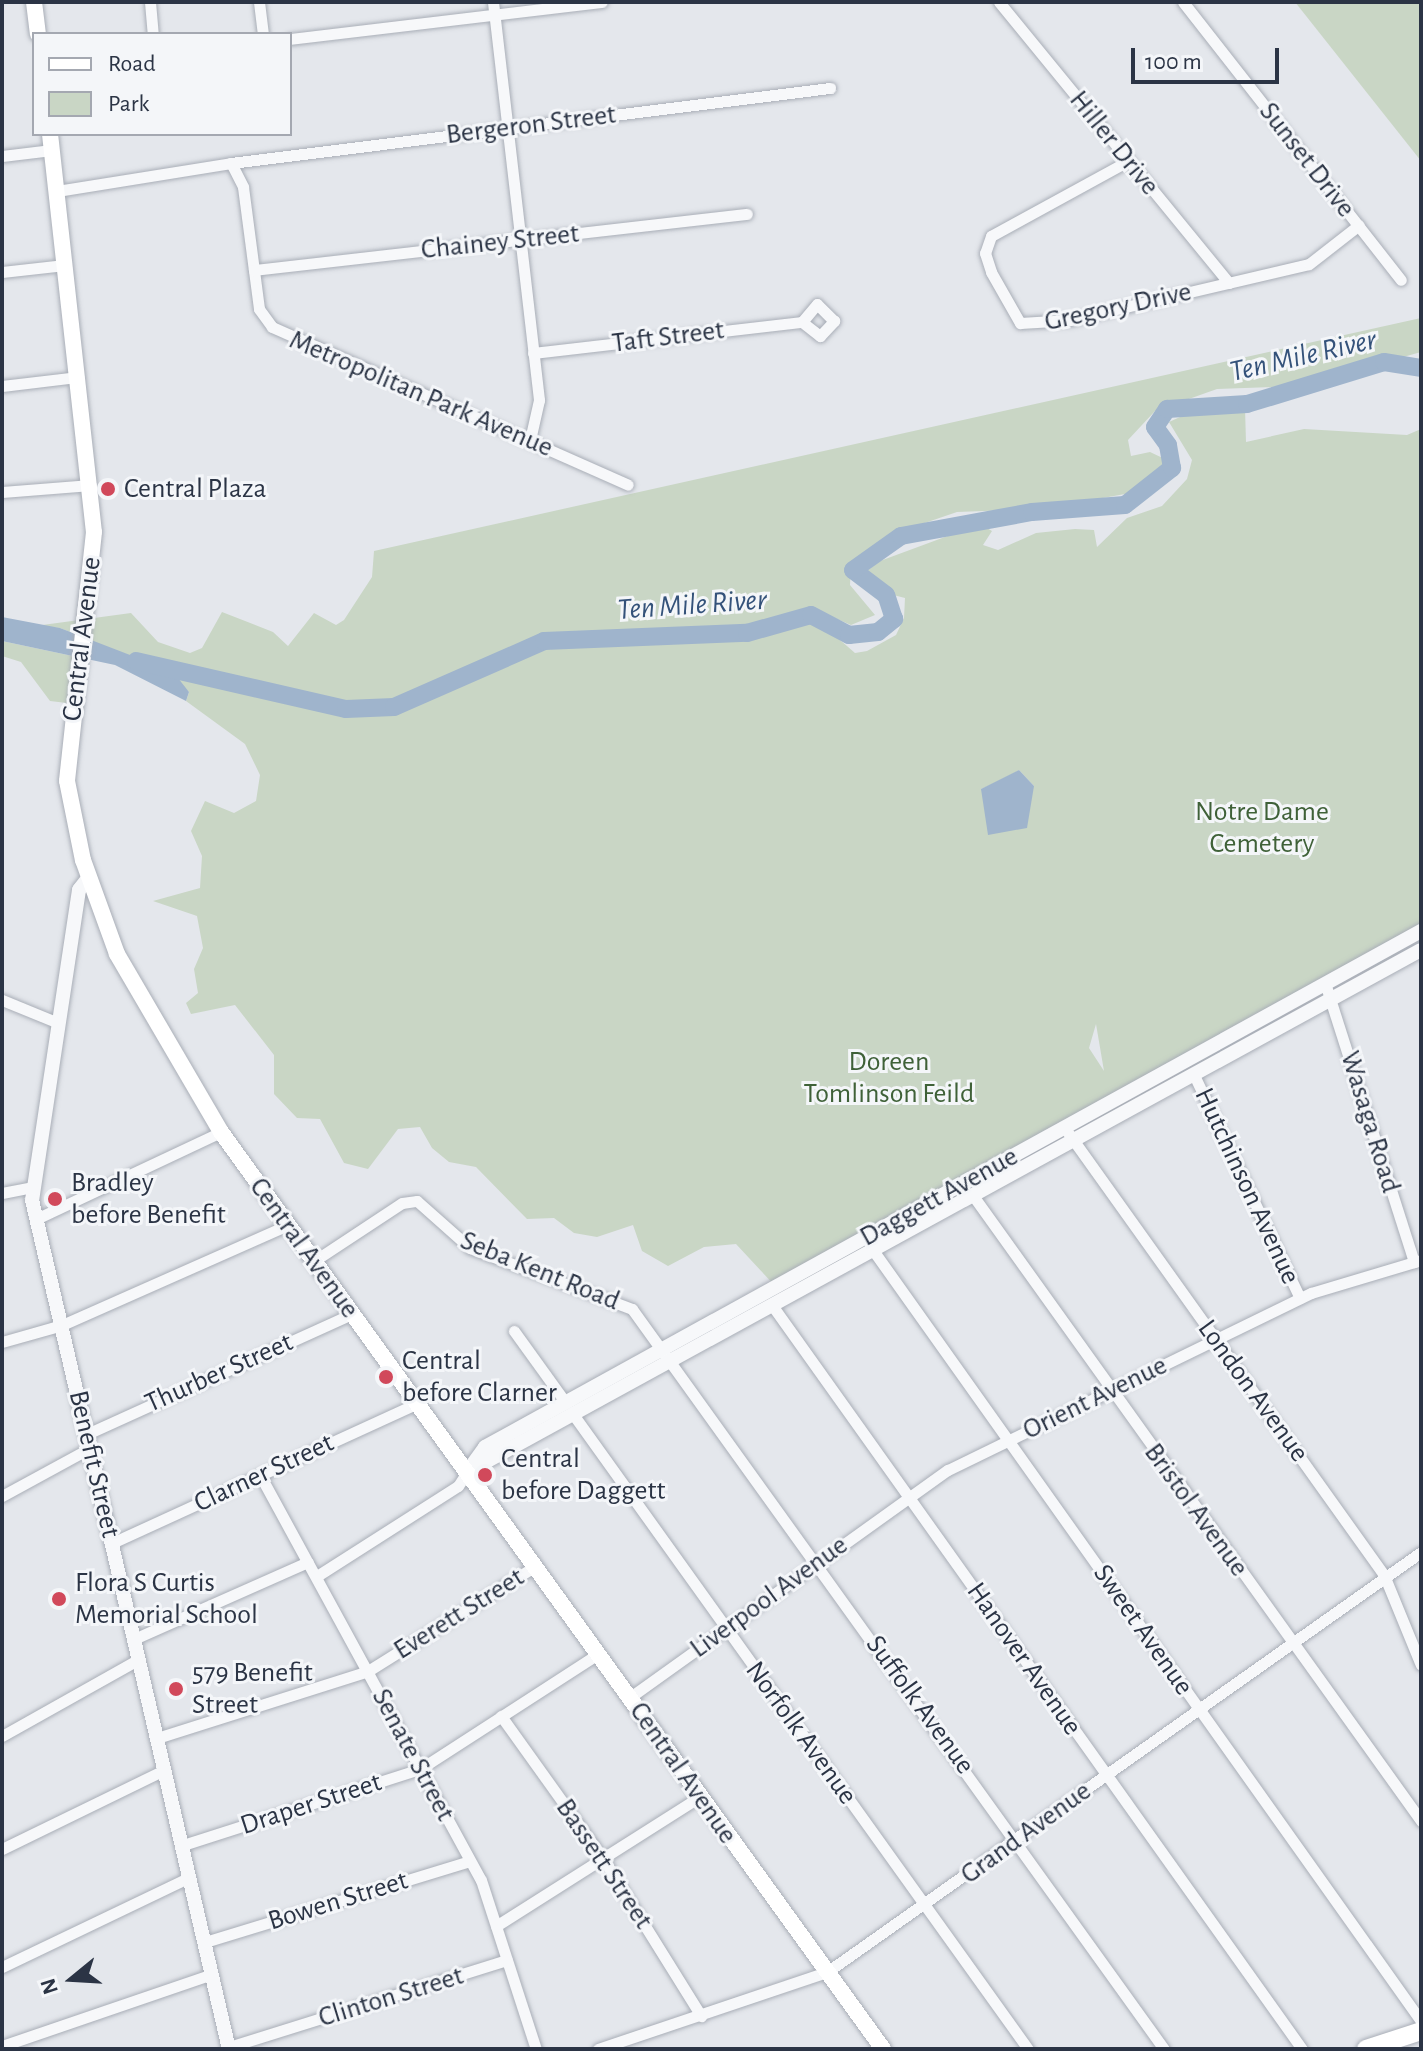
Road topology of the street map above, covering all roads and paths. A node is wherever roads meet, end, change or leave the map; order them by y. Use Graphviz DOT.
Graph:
graph roads {
  1 [pos="34,2"];
  2 [pos="150,2"];
  3 [pos="259,2"];
  4 [pos="602,2"];
  5 [pos="999,2"];
  6 [pos="1183,2"];
  7 [pos="494,8"];
  8 [pos="38,32"];
  9 [pos="153,32"];
  10 [pos="263,32"];
  11 [pos="292,39"];
  12 [pos="830,88"];
  13 [pos="507,128"];
  14 [pos="51,142"];
  15 [pos="2,156"];
  16 [pos="1128,161"];
  17 [pos="231,163"];
  18 [pos="57,191"];
  19 [pos="747,214"];
  20 [pos="1359,225"];
  21 [pos="520,240"];
  22 [pos="65,265"];
  23 [pos="254,270"];
  24 [pos="2,272"];
  25 [pos="1401,280"];
  26 [pos="1229,283"];
  27 [pos="802,322"];
  28 [pos="533,353"];
  29 [pos="78,377"];
  30 [pos="2,386"];
  31 [pos="530,440"];
  32 [pos="91,485"];
  33 [pos="628,485"];
  34 [pos="2,492"];
  35 [pos="89,877"];
  36 [pos="1421,931"];
  37 [pos="1421,950"];
  38 [pos="1325,983"];
  39 [pos="1331,999"];
  40 [pos="2,1000"];
  41 [pos="56,1022"];
  42 [pos="1194,1075"];
  43 [pos="1064,1127"];
  44 [pos="221,1132"];
  45 [pos="1075,1142"];
  46 [pos="33,1187"];
  47 [pos="2,1193"];
  48 [pos="974,1197"];
  49 [pos="36,1219"];
  50 [pos="288,1225"];
  51 [pos="865,1238"];
  52 [pos="875,1253"];
  53 [pos="314,1261"];
  54 [pos="1418,1261"];
  55 [pos="1300,1298"];
  56 [pos="774,1308"];
  57 [pos="351,1314"];
  58 [pos="62,1325"];
  59 [pos="514,1331"];
  60 [pos="1216,1339"];
  61 [pos="2,1342"];
  62 [pos="664,1348"];
  63 [pos="675,1362"];
  64 [pos="1110,1390"];
  65 [pos="566,1403"];
  66 [pos="416,1404"];
  67 [pos="575,1417"];
  68 [pos="1008,1440"];
  69 [pos="89,1441"];
  70 [pos="467,1472"];
  71 [pos="260,1475"];
  72 [pos="2,1496"];
  73 [pos="908,1496"];
  74 [pos="112,1543"];
  75 [pos="1421,1552"];
  76 [pos="308,1562"];
  77 [pos="818,1563"];
  78 [pos="534,1567"];
  79 [pos="1384,1575"];
  80 [pos="317,1576"];
  81 [pos="727,1629"];
  82 [pos="134,1639"];
  83 [pos="1291,1642"];
  84 [pos="598,1654"];
  85 [pos="139,1659"];
  86 [pos="1421,1665"];
  87 [pos="368,1671"];
  88 [pos="629,1698"];
  89 [pos="1198,1708"];
  90 [pos="501,1716"];
  91 [pos="2,1736"];
  92 [pos="157,1738"];
  93 [pos="420,1769"];
  94 [pos="164,1770"];
  95 [pos="1107,1775"];
  96 [pos="699,1797"];
  97 [pos="1421,1821"];
  98 [pos="1016,1839"];
  99 [pos="183,1845"];
  100 [pos="2,1849"];
  101 [pos="604,1860"];
  102 [pos="470,1861"];
  103 [pos="190,1877"];
  104 [pos="926,1906"];
  105 [pos="496,1926"];
  106 [pos="205,1942"];
  107 [pos="507,1960"];
  108 [pos="2,1967"];
  109 [pos="827,1972"];
  110 [pos="212,1974"];
  111 [pos="701,2016"];
  112 [pos="1421,2021"];
  113 [pos="1421,2031"];
  114 [pos="2,2046"];
  115 [pos="229,2048"];
  116 [pos="536,2049"];
  117 [pos="598,2049"];
  118 [pos="883,2049"];
  119 [pos="1028,2049"];
  120 [pos="1164,2049"];
  121 [pos="1302,2049"];
  122 [pos="1366,2049"];
  1 -- 8 [label="main road"];
  2 -- 9 [label="street"];
  3 -- 10 [label="street"];
  4 -- 7 [label="street"];
  5 -- 16 [label="street, Hiller Drive"];
  6 -- 20 [label="street, Sunset Drive"];
  7 -- 11 [label="street"];
  7 -- 13 [label="street"];
  12 -- 13 [label="street, Bergeron Street"];
  13 -- 17 [label="street, Bergeron Street"];
  13 -- 21 [label="street"];
  14 -- 15 [label="street"];
  14 -- 18 [label="main road, Central Avenue"];
  16 -- 26 [label="street, Hiller Drive"];
  16 -- 26 [label="street, Gregory Drive"];
  17 -- 18 [label="street"];
  17 -- 23 [label="street, Metropolitan Park Avenue"];
  18 -- 22 [label="main road, Central Avenue"];
  19 -- 21 [label="street, Chainey Street"];
  20 -- 25 [label="street, Sunset Drive"];
  20 -- 26 [label="street, Gregory Drive"];
  21 -- 23 [label="street, Chainey Street"];
  21 -- 28 [label="street"];
  22 -- 24 [label="street"];
  22 -- 29 [label="main road, Central Avenue"];
  23 -- 31 [label="street, Metropolitan Park Avenue"];
  27 -- 28 [label="street, Taft Street"];
  28 -- 31 [label="street"];
  29 -- 30 [label="street"];
  29 -- 32 [label="main road, Central Avenue"];
  31 -- 33 [label="street, Metropolitan Park Avenue"];
  32 -- 34 [label="street"];
  32 -- 35 [label="main road, Central Avenue"];
  35 -- 41 [label="street, Benefit Street"];
  35 -- 44 [label="main road, Central Avenue"];
  36 -- 38 [label="street, Daggett Avenue"];
  37 -- 39 [label="street, Daggett Avenue"];
  38 -- 39 [label="street, Wasaga Road"];
  38 -- 43 [label="street, Daggett Avenue"];
  39 -- 42 [label="street, Daggett Avenue"];
  39 -- 54 [label="street, Wasaga Road"];
  40 -- 41 [label="street"];
  41 -- 46 [label="street, Benefit Street"];
  42 -- 45 [label="street, Daggett Avenue"];
  42 -- 55 [label="street, Hutchinson Avenue"];
  43 -- 45 [label="street, London Avenue"];
  43 -- 51 [label="street, Daggett Avenue"];
  44 -- 49 [label="street"];
  44 -- 50 [label="main road, Central Avenue"];
  45 -- 48 [label="street, Daggett Avenue"];
  45 -- 60 [label="street, London Avenue"];
  46 -- 47 [label="street"];
  46 -- 49 [label="street, Benefit Street"];
  48 -- 52 [label="street, Daggett Avenue"];
  48 -- 64 [label="street, Bristol Avenue"];
  49 -- 58 [label="street, Benefit Street"];
  50 -- 53 [label="main road, Central Avenue"];
  50 -- 58 [label="street"];
  51 -- 52 [label="street, Sweet Avenue"];
  51 -- 62 [label="street, Daggett Avenue"];
  52 -- 56 [label="street, Daggett Avenue"];
  52 -- 68 [label="street, Sweet Avenue"];
  53 -- 57 [label="main road, Central Avenue"];
  53 -- 62 [label="street, Seba Kent Road"];
  54 -- 55 [label="street, Orient Avenue"];
  55 -- 60 [label="street, Orient Avenue"];
  56 -- 63 [label="street, Daggett Avenue"];
  56 -- 73 [label="street, Hanover Avenue"];
  57 -- 66 [label="main road, Central Avenue"];
  57 -- 69 [label="street, Thurber Street"];
  58 -- 61 [label="street"];
  58 -- 69 [label="street, Benefit Street"];
  59 -- 65 [label="street"];
  60 -- 64 [label="street, Orient Avenue"];
  60 -- 79 [label="street, London Avenue"];
  62 -- 63 [label="street, Seba Kent Road"];
  62 -- 65 [label="street, Daggett Avenue"];
  63 -- 67 [label="street, Daggett Avenue"];
  63 -- 77 [label="street, Suffolk Avenue"];
  64 -- 68 [label="street, Orient Avenue"];
  64 -- 83 [label="street, Bristol Avenue"];
  65 -- 70 [label="street, Daggett Avenue"];
  66 -- 70 [label="main road, Central Avenue"];
  66 -- 71 [label="street, Clarner Street"];
  67 -- 70 [label="street, Daggett Avenue"];
  67 -- 81 [label="street, Norfolk Avenue"];
  68 -- 73 [label="street, Orient Avenue"];
  68 -- 89 [label="street, Sweet Avenue"];
  69 -- 72 [label="street, Thurber Street"];
  69 -- 74 [label="street, Benefit Street"];
  70 -- 78 [label="main road, Central Avenue"];
  70 -- 80 [label="street, Daggett Avenue"];
  71 -- 74 [label="street, Clarner Street"];
  71 -- 76 [label="street, Senate Street"];
  73 -- 77 [label="street, Liverpool Avenue"];
  73 -- 95 [label="street, Hanover Avenue"];
  74 -- 82 [label="street, Benefit Street"];
  75 -- 79 [label="street, Grand Avenue"];
  76 -- 80 [label="street, Senate Street"];
  76 -- 82 [label="street"];
  77 -- 81 [label="street, Liverpool Avenue"];
  77 -- 98 [label="street, Suffolk Avenue"];
  78 -- 84 [label="main road, Central Avenue"];
  78 -- 87 [label="street, Everett Street"];
  79 -- 83 [label="street, Grand Avenue"];
  79 -- 86 [label="street, London Avenue"];
  80 -- 87 [label="street, Senate Street"];
  81 -- 88 [label="street, Liverpool Avenue"];
  81 -- 104 [label="street, Norfolk Avenue"];
  82 -- 85 [label="street, Benefit Street"];
  83 -- 89 [label="street, Grand Avenue"];
  83 -- 97 [label="street, Bristol Avenue"];
  84 -- 88 [label="main road, Central Avenue"];
  84 -- 90 [label="street, Draper Street"];
  85 -- 91 [label="street"];
  85 -- 92 [label="street, Benefit Street"];
  87 -- 92 [label="street, Everett Street"];
  87 -- 93 [label="street, Senate Street"];
  88 -- 96 [label="main road, Central Avenue"];
  89 -- 95 [label="street, Grand Avenue"];
  89 -- 112 [label="street, Sweet Avenue"];
  90 -- 93 [label="street, Draper Street"];
  90 -- 101 [label="street, Bassett Street"];
  92 -- 94 [label="street, Benefit Street"];
  93 -- 99 [label="street, Draper Street"];
  93 -- 102 [label="street, Senate Street"];
  94 -- 99 [label="street, Benefit Street"];
  94 -- 100 [label="street"];
  95 -- 98 [label="street, Grand Avenue"];
  95 -- 121 [label="street, Hanover Avenue"];
  96 -- 101 [label="street"];
  96 -- 109 [label="main road, Central Avenue"];
  98 -- 104 [label="street, Grand Avenue"];
  98 -- 120 [label="street, Suffolk Avenue"];
  99 -- 103 [label="street, Benefit Street"];
  101 -- 105 [label="street"];
  101 -- 111 [label="street, Bassett Street"];
  102 -- 105 [label="street, Senate Street"];
  102 -- 106 [label="street, Bowen Street"];
  103 -- 106 [label="street, Benefit Street"];
  103 -- 108 [label="street"];
  104 -- 109 [label="street, Grand Avenue"];
  104 -- 119 [label="street, Norfolk Avenue"];
  105 -- 107 [label="street, Senate Street"];
  106 -- 110 [label="street, Benefit Street"];
  107 -- 115 [label="street, Clinton Street"];
  107 -- 116 [label="street, Senate Street"];
  109 -- 111 [label="street, Grand Avenue"];
  109 -- 118 [label="main road, Central Avenue"];
  110 -- 114 [label="street"];
  110 -- 115 [label="street, Benefit Street"];
  111 -- 117 [label="street, Grand Avenue"];
  113 -- 122 [label="main road"];
}
